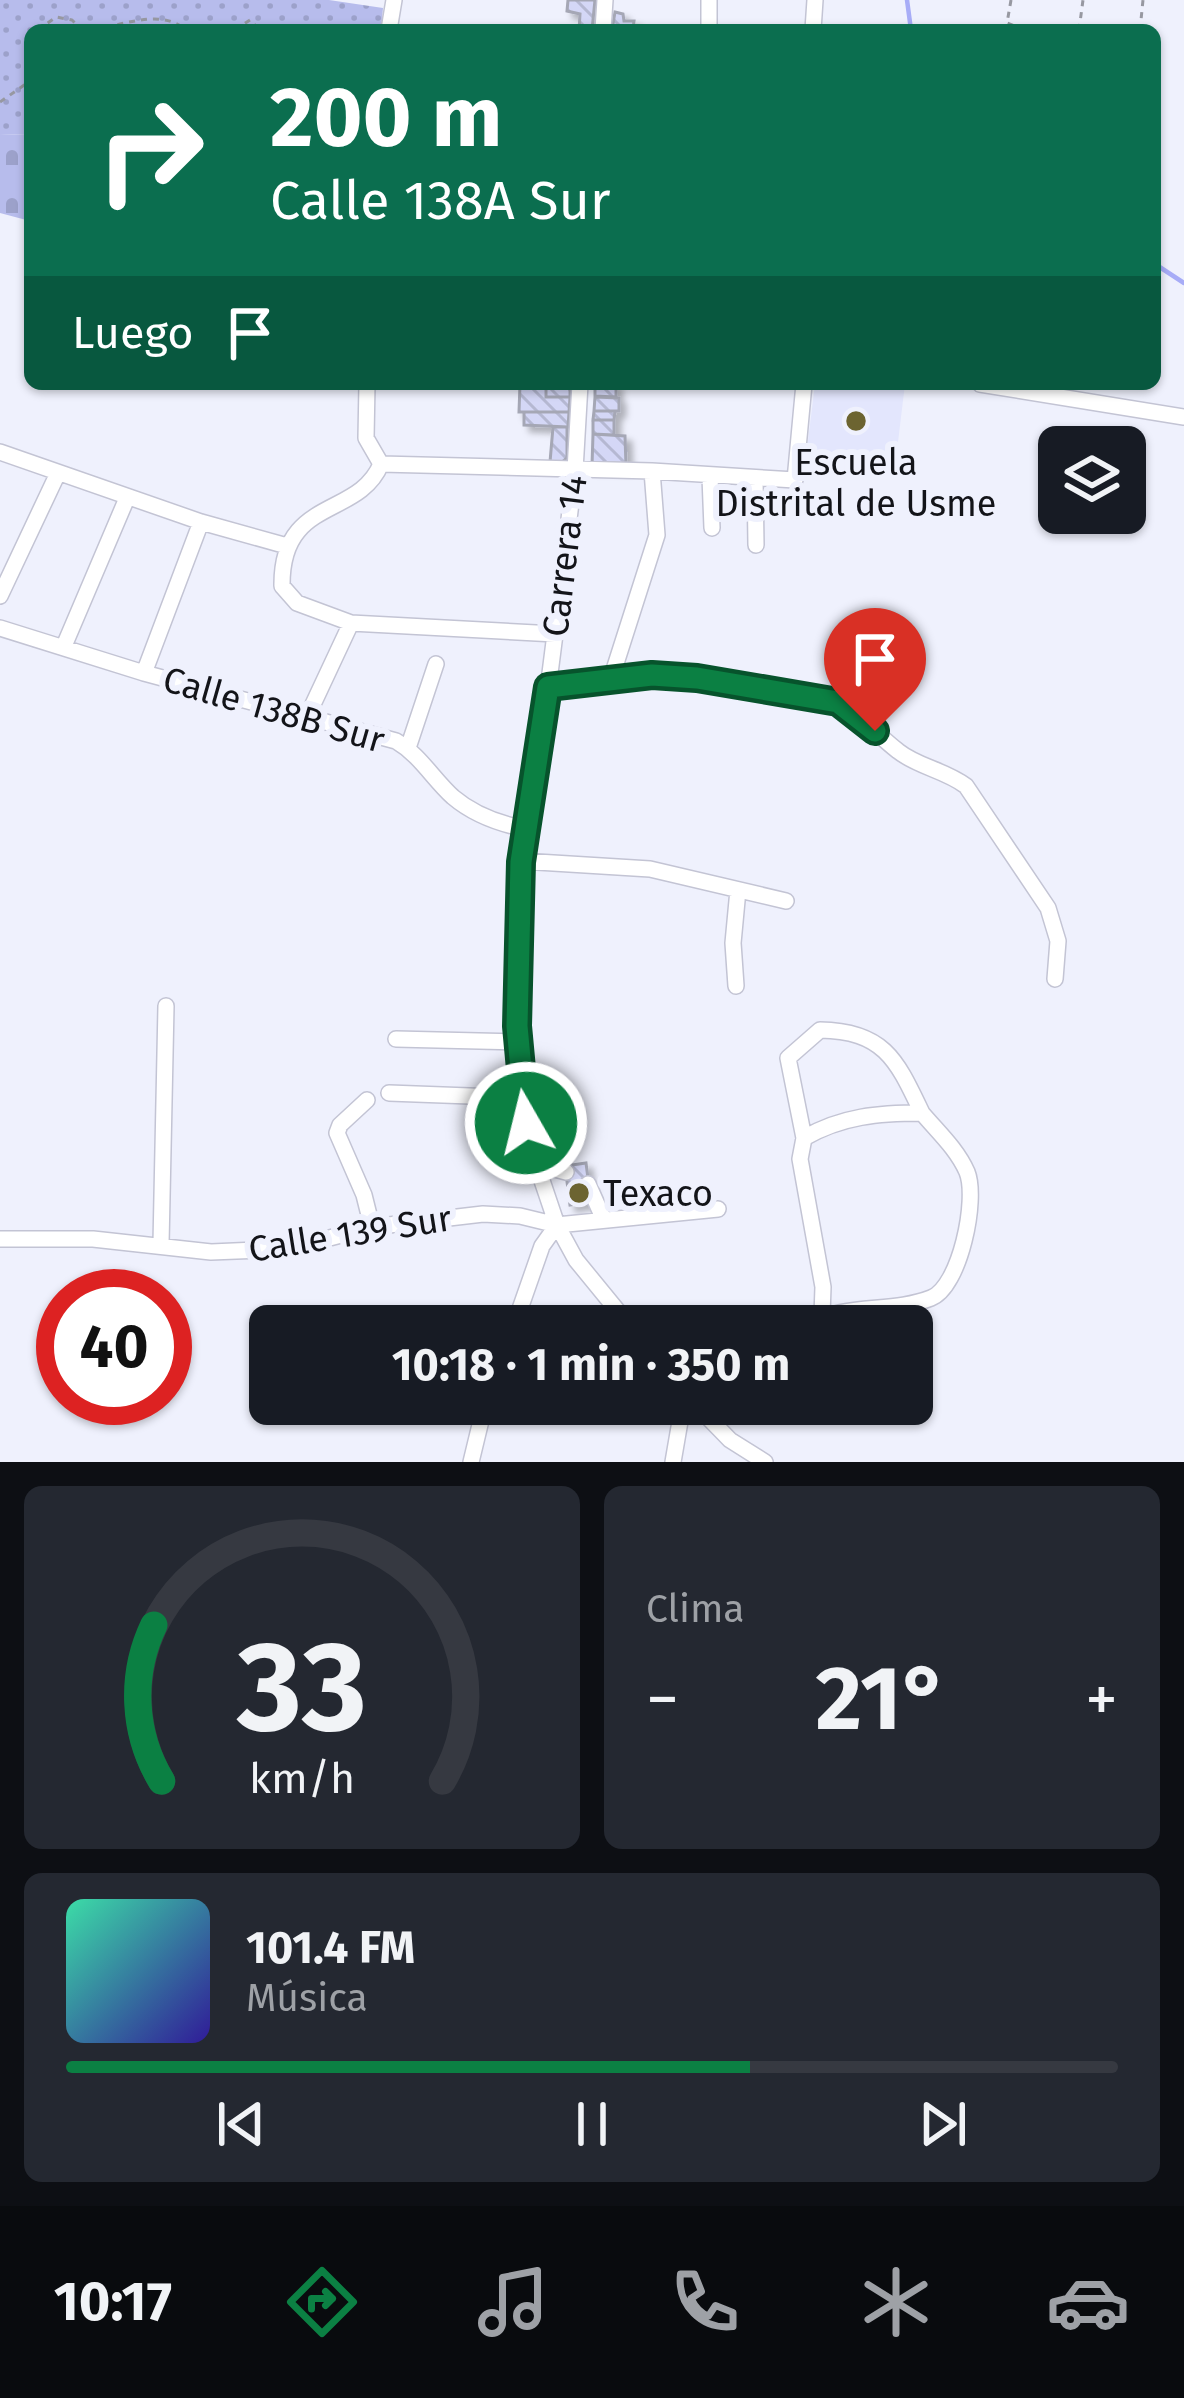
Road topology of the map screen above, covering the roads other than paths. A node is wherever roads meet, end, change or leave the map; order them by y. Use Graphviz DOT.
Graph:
graph roads {
  1 [pos="367,390"];
  2 [pos="580,390"];
  3 [pos="804,390"];
  4 [pos="1017,390"];
  5 [pos="1184,417"];
  6 [pos="0,452"];
  7 [pos="381,464"];
  8 [pos="575,470"];
  9 [pos="652,471"];
  10 [pos="58,473"];
  11 [pos="710,477"];
  12 [pos="755,479"];
  13 [pos="127,498"];
  14 [pos="201,522"];
  15 [pos="712,528"];
  16 [pos="756,545"];
  17 [pos="287,546"];
  18 [pos="0,596"];
  19 [pos="351,623"];
  20 [pos="0,628"];
  21 [pos="555,634"];
  22 [pos="64,646"];
  23 [pos="436,664"];
  24 [pos="144,673"];
  25 [pos="611,679"];
  26 [pos="548,687"];
  27 [pos="308,716"];
  28 [pos="408,748"];
  29 [pos="526,829"];
  30 [pos="521,862"];
  31 [pos="738,890"];
  32 [pos="787,902"];
  33 [pos="1055,979"];
  34 [pos="736,986"];
  35 [pos="166,1006"];
  36 [pos="396,1039"];
  37 [pos="517,1042"];
  38 [pos="389,1093"];
  39 [pos="522,1098"];
  40 [pos="368,1100"];
  41 [pos="922,1113"];
  42 [pos="803,1138"];
  43 [pos="536,1164"];
  44 [pos="566,1172"];
  45 [pos="588,1184"];
  46 [pos="718,1209"];
  47 [pos="604,1220"];
  48 [pos="556,1225"];
  49 [pos="372,1226"];
  50 [pos="0,1239"];
  51 [pos="160,1244"];
  52 [pos="521,1305"];
  53 [pos="613,1305"];
  54 [pos="818,1305"];
  55 [pos="902,1305"];
  56 [pos="479,1425"];
  57 [pos="679,1425"];
  58 [pos="713,1425"];
  59 [pos="471,1462"];
  60 [pos="673,1462"];
  61 [pos="766,1462"];
  1 -- 7 [label="street"];
  2 -- 8 [label="street, Carrera 14"];
  3 -- 12 [label="street"];
  4 -- 5 [label="street"];
  6 -- 10 [label="street"];
  7 -- 8 [label="street"];
  7 -- 17 [label="street"];
  8 -- 9 [label="street"];
  8 -- 21 [label="street, Carrera 14"];
  9 -- 11 [label="street"];
  9 -- 25 [label="street"];
  10 -- 13 [label="street"];
  10 -- 18 [label="street"];
  11 -- 12 [label="street"];
  11 -- 15 [label="street"];
  12 -- 16 [label="street"];
  13 -- 14 [label="street"];
  13 -- 22 [label="street"];
  14 -- 17 [label="street"];
  14 -- 24 [label="street"];
  17 -- 19 [label="street"];
  19 -- 21 [label="street"];
  19 -- 27 [label="street"];
  20 -- 22 [label="street, Calle 138B Sur"];
  21 -- 26 [label="street, Carrera 14"];
  22 -- 24 [label="street, Calle 138B Sur"];
  23 -- 28 [label="street"];
  24 -- 27 [label="street, Calle 138B Sur"];
  25 -- 26 [label="street"];
  25 -- 33 [label="street"];
  26 -- 29 [label="street, Carrera 14"];
  27 -- 28 [label="street, Calle 138B Sur"];
  28 -- 29 [label="street, Calle 138B Sur"];
  29 -- 30 [label="street, Carrera 14"];
  30 -- 31 [label="street"];
  30 -- 37 [label="street, Carrera 14"];
  31 -- 32 [label="street"];
  31 -- 34 [label="street"];
  35 -- 51 [label="street"];
  36 -- 37 [label="street"];
  37 -- 39 [label="street, Carrera 14"];
  38 -- 39 [label="street"];
  39 -- 43 [label="street, Carrera 14"];
  40 -- 49 [label="street"];
  41 -- 42 [label="street"];
  41 -- 42 [label="street"];
  41 -- 55 [label="street"];
  42 -- 54 [label="street"];
  43 -- 44 [label="street"];
  43 -- 48 [label="street, Carrera 14"];
  45 -- 47 [label="street"];
  46 -- 47 [label="street, Calle 139 Sur"];
  47 -- 48 [label="street, Calle 139 Sur"];
  48 -- 49 [label="street, Calle 139 Sur"];
  48 -- 52 [label="street"];
  48 -- 53 [label="street, Carrera 14"];
  49 -- 51 [label="street, Calle 139 Sur"];
  50 -- 51 [label="street, Calle 139 Sur"];
  56 -- 59 [label="street"];
  57 -- 60 [label="street"];
  58 -- 61 [label="street"];
}
